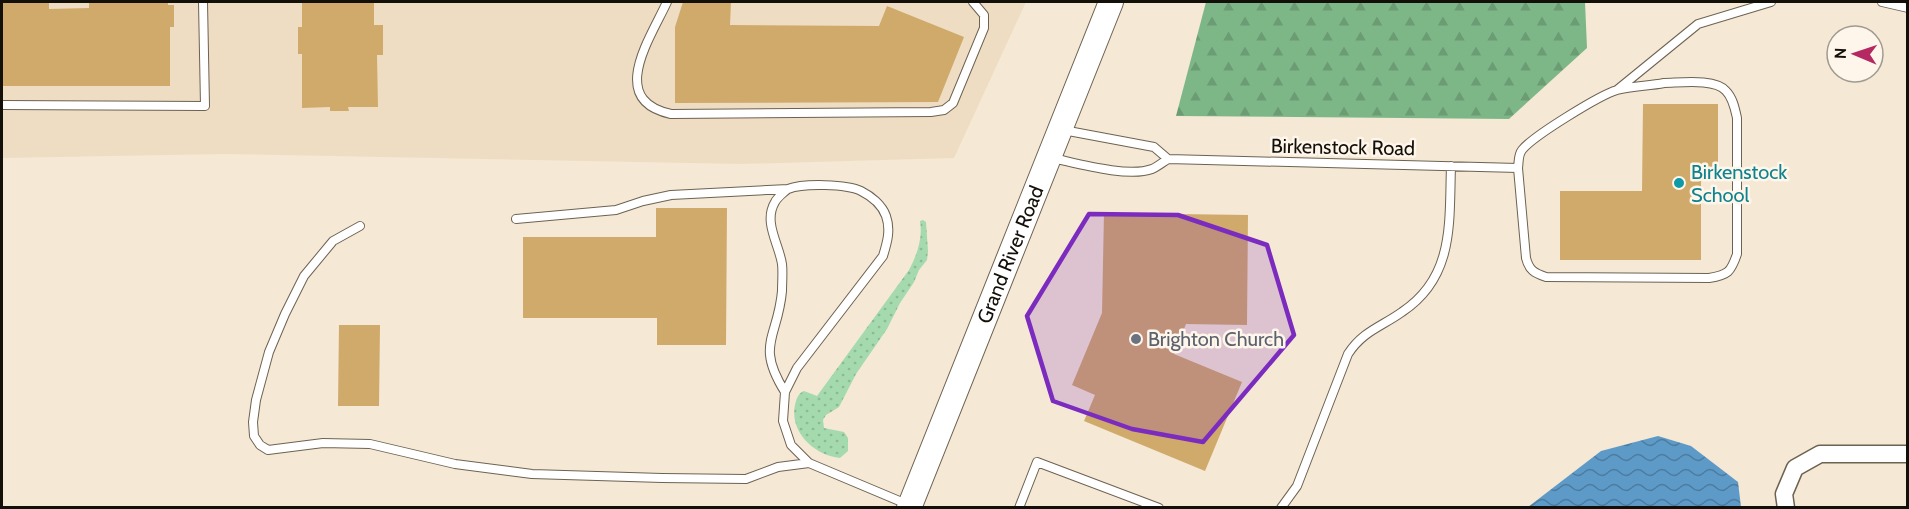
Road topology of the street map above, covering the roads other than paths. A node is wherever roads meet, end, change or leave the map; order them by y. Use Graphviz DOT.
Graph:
graph roads {
  1 [pos="203,2"];
  2 [pos="667,2"];
  3 [pos="973,2"];
  4 [pos="1111,2"];
  5 [pos="1771,2"];
  6 [pos="1882,2"];
  7 [pos="1908,8"];
  8 [pos="1617,90"];
  9 [pos="2,105"];
  10 [pos="1060,129"];
  11 [pos="1048,158"];
  12 [pos="1168,159"];
  13 [pos="1451,166"];
  14 [pos="1518,168"];
  15 [pos="788,189"];
  16 [pos="516,219"];
  17 [pos="360,226"];
  18 [pos="785,392"];
  19 [pos="1908,454"];
  20 [pos="809,463"];
  21 [pos="909,506"];
  22 [pos="1019,507"];
  23 [pos="1153,507"];
  24 [pos="1281,507"];
  25 [pos="1786,507"];
  1 -- 9 [label="lane"];
  2 -- 3 [label="lane"];
  4 -- 10 [label="main road, Grand River Road"];
  5 -- 8 [label="lane"];
  6 -- 7 [label="lane"];
  8 -- 14 [label="lane"];
  8 -- 14 [label="lane"];
  10 -- 11 [label="main road, Grand River Road"];
  10 -- 12 [label="lane, Birkenstock Road"];
  11 -- 12 [label="lane, Birkenstock Road"];
  11 -- 21 [label="main road, Grand River Road"];
  12 -- 13 [label="lane, Birkenstock Road"];
  13 -- 14 [label="lane, Birkenstock Road"];
  13 -- 24 [label="lane"];
  15 -- 16 [label="lane"];
  15 -- 18 [label="lane"];
  15 -- 18 [label="lane"];
  17 -- 20 [label="lane"];
  18 -- 20 [label="lane"];
  19 -- 25 [label="street"];
  20 -- 21 [label="lane"];
  22 -- 23 [label="lane"];
}
